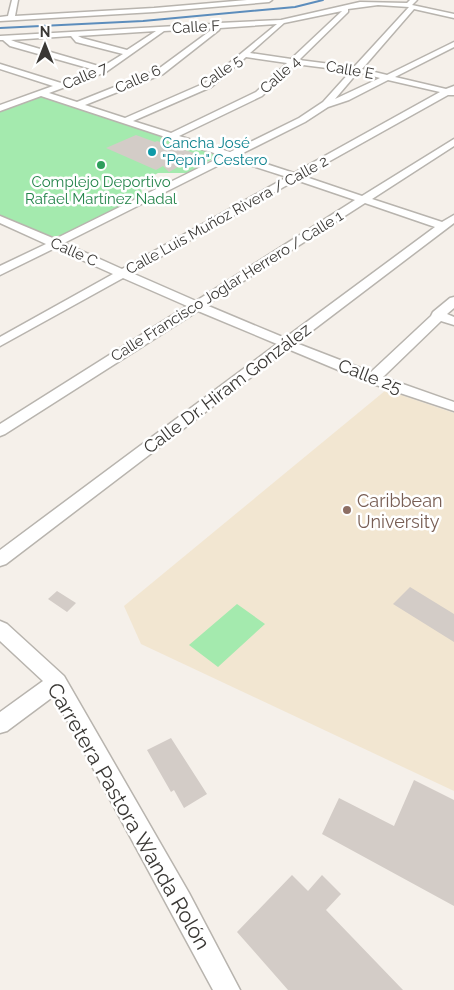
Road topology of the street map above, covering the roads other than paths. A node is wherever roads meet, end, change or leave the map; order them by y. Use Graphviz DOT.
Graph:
graph roads {
  1 [pos="15,0"];
  2 [pos="151,0"];
  3 [pos="269,0"];
  4 [pos="243,1"];
  5 [pos="198,3"];
  6 [pos="411,4"];
  7 [pos="60,8"];
  8 [pos="344,8"];
  9 [pos="154,10"];
  10 [pos="453,15"];
  11 [pos="59,16"];
  12 [pos="0,19"];
  13 [pos="11,19"];
  14 [pos="281,22"];
  15 [pos="217,26"];
  16 [pos="161,29"];
  17 [pos="73,34"];
  18 [pos="3,38"];
  19 [pos="454,44"];
  20 [pos="129,53"];
  21 [pos="245,56"];
  22 [pos="295,62"];
  23 [pos="0,66"];
  24 [pos="103,70"];
  25 [pos="358,70"];
  26 [pos="388,77"];
  27 [pos="62,86"];
  28 [pos="452,91"];
  29 [pos="41,93"];
  30 [pos="0,96"];
  31 [pos="18,102"];
  32 [pos="326,104"];
  33 [pos="77,105"];
  34 [pos="0,108"];
  35 [pos="125,121"];
  36 [pos="170,136"];
  37 [pos="454,142"];
  38 [pos="230,156"];
  39 [pos="295,177"];
  40 [pos="364,200"];
  41 [pos="0,219"];
  42 [pos="450,223"];
  43 [pos="55,243"];
  44 [pos="0,271"];
  45 [pos="122,274"];
  46 [pos="454,301"];
  47 [pos="195,306"];
  48 [pos="438,315"];
  49 [pos="454,321"];
  50 [pos="0,342"];
  51 [pos="286,344"];
  52 [pos="372,379"];
  53 [pos="454,407"];
  54 [pos="0,431"];
  55 [pos="0,559"];
  56 [pos="0,629"];
  57 [pos="57,682"];
  58 [pos="0,724"];
  59 [pos="227,990"];
  1 -- 13 [label="street"];
  2 -- 9 [label="street"];
  3 -- 4 [label="street"];
  4 -- 5 [label="street"];
  5 -- 9 [label="street"];
  5 -- 15 [label="street"];
  6 -- 8 [label="street, Calle F"];
  6 -- 10 [label="street, Calle F"];
  6 -- 25 [label="street"];
  7 -- 11 [label="street"];
  8 -- 14 [label="street, Calle F"];
  8 -- 22 [label="street, Calle 4"];
  9 -- 11 [label="street"];
  11 -- 13 [label="street"];
  12 -- 13 [label="street"];
  14 -- 15 [label="street, Calle F"];
  14 -- 21 [label="street, Calle 5"];
  15 -- 16 [label="street, Calle F"];
  15 -- 33 [label="street, Calle 6"];
  16 -- 17 [label="street, Calle F"];
  16 -- 20 [label="street, Calle 7"];
  17 -- 18 [label="street, Calle F"];
  17 -- 20 [label="street"];
  18 -- 24 [label="street"];
  19 -- 26 [label="street"];
  20 -- 24 [label="street, Calle 7"];
  21 -- 22 [label="street, Calle E"];
  21 -- 35 [label="street, Calle 5"];
  22 -- 25 [label="street, Calle E"];
  22 -- 36 [label="street, Calle 4"];
  23 -- 27 [label="street"];
  24 -- 27 [label="street, Calle 7"];
  25 -- 26 [label="street, Calle E"];
  25 -- 32 [label="street"];
  26 -- 28 [label="street, Calle E"];
  26 -- 32 [label="street"];
  27 -- 29 [label="street, Calle 7"];
  28 -- 39 [label="street, Calle Luis Muñoz Rivera / Calle 2"];
  29 -- 31 [label="street, Calle 7"];
  29 -- 33 [label="street"];
  30 -- 31 [label="street"];
  31 -- 34 [label="street, Calle 7"];
  32 -- 38 [label="street"];
  33 -- 35 [label="street"];
  35 -- 36 [label="street"];
  36 -- 38 [label="street"];
  37 -- 40 [label="street, Calle Francisco Joglar Herrero / Calle 1"];
  38 -- 39 [label="street"];
  38 -- 43 [label="street"];
  39 -- 40 [label="street"];
  39 -- 45 [label="street, Calle Luis Muñoz Rivera / Calle 2"];
  40 -- 42 [label="street"];
  40 -- 47 [label="street, Calle Francisco Joglar Herrero / Calle 1"];
  41 -- 43 [label="street, Calle C"];
  42 -- 51 [label="street, Calle Dr. Hiram González"];
  43 -- 44 [label="street"];
  43 -- 45 [label="street, Calle C"];
  45 -- 47 [label="street, Calle C"];
  45 -- 50 [label="street, Calle Luis Muñoz Rivera / Calle 2"];
  46 -- 48 [label="street"];
  47 -- 51 [label="street, Calle C"];
  47 -- 54 [label="street, Calle Francisco Joglar Herrero / Calle 1"];
  48 -- 49 [label="street"];
  48 -- 52 [label="street"];
  51 -- 52 [label="street, Calle 25"];
  51 -- 55 [label="street, Calle Dr. Hiram González"];
  52 -- 53 [label="street, Calle 25"];
  56 -- 57 [label="street, Carretera Pastora Wanda Rolón"];
  57 -- 58 [label="street"];
  57 -- 59 [label="street, Carretera Pastora Wanda Rolón"];
}
